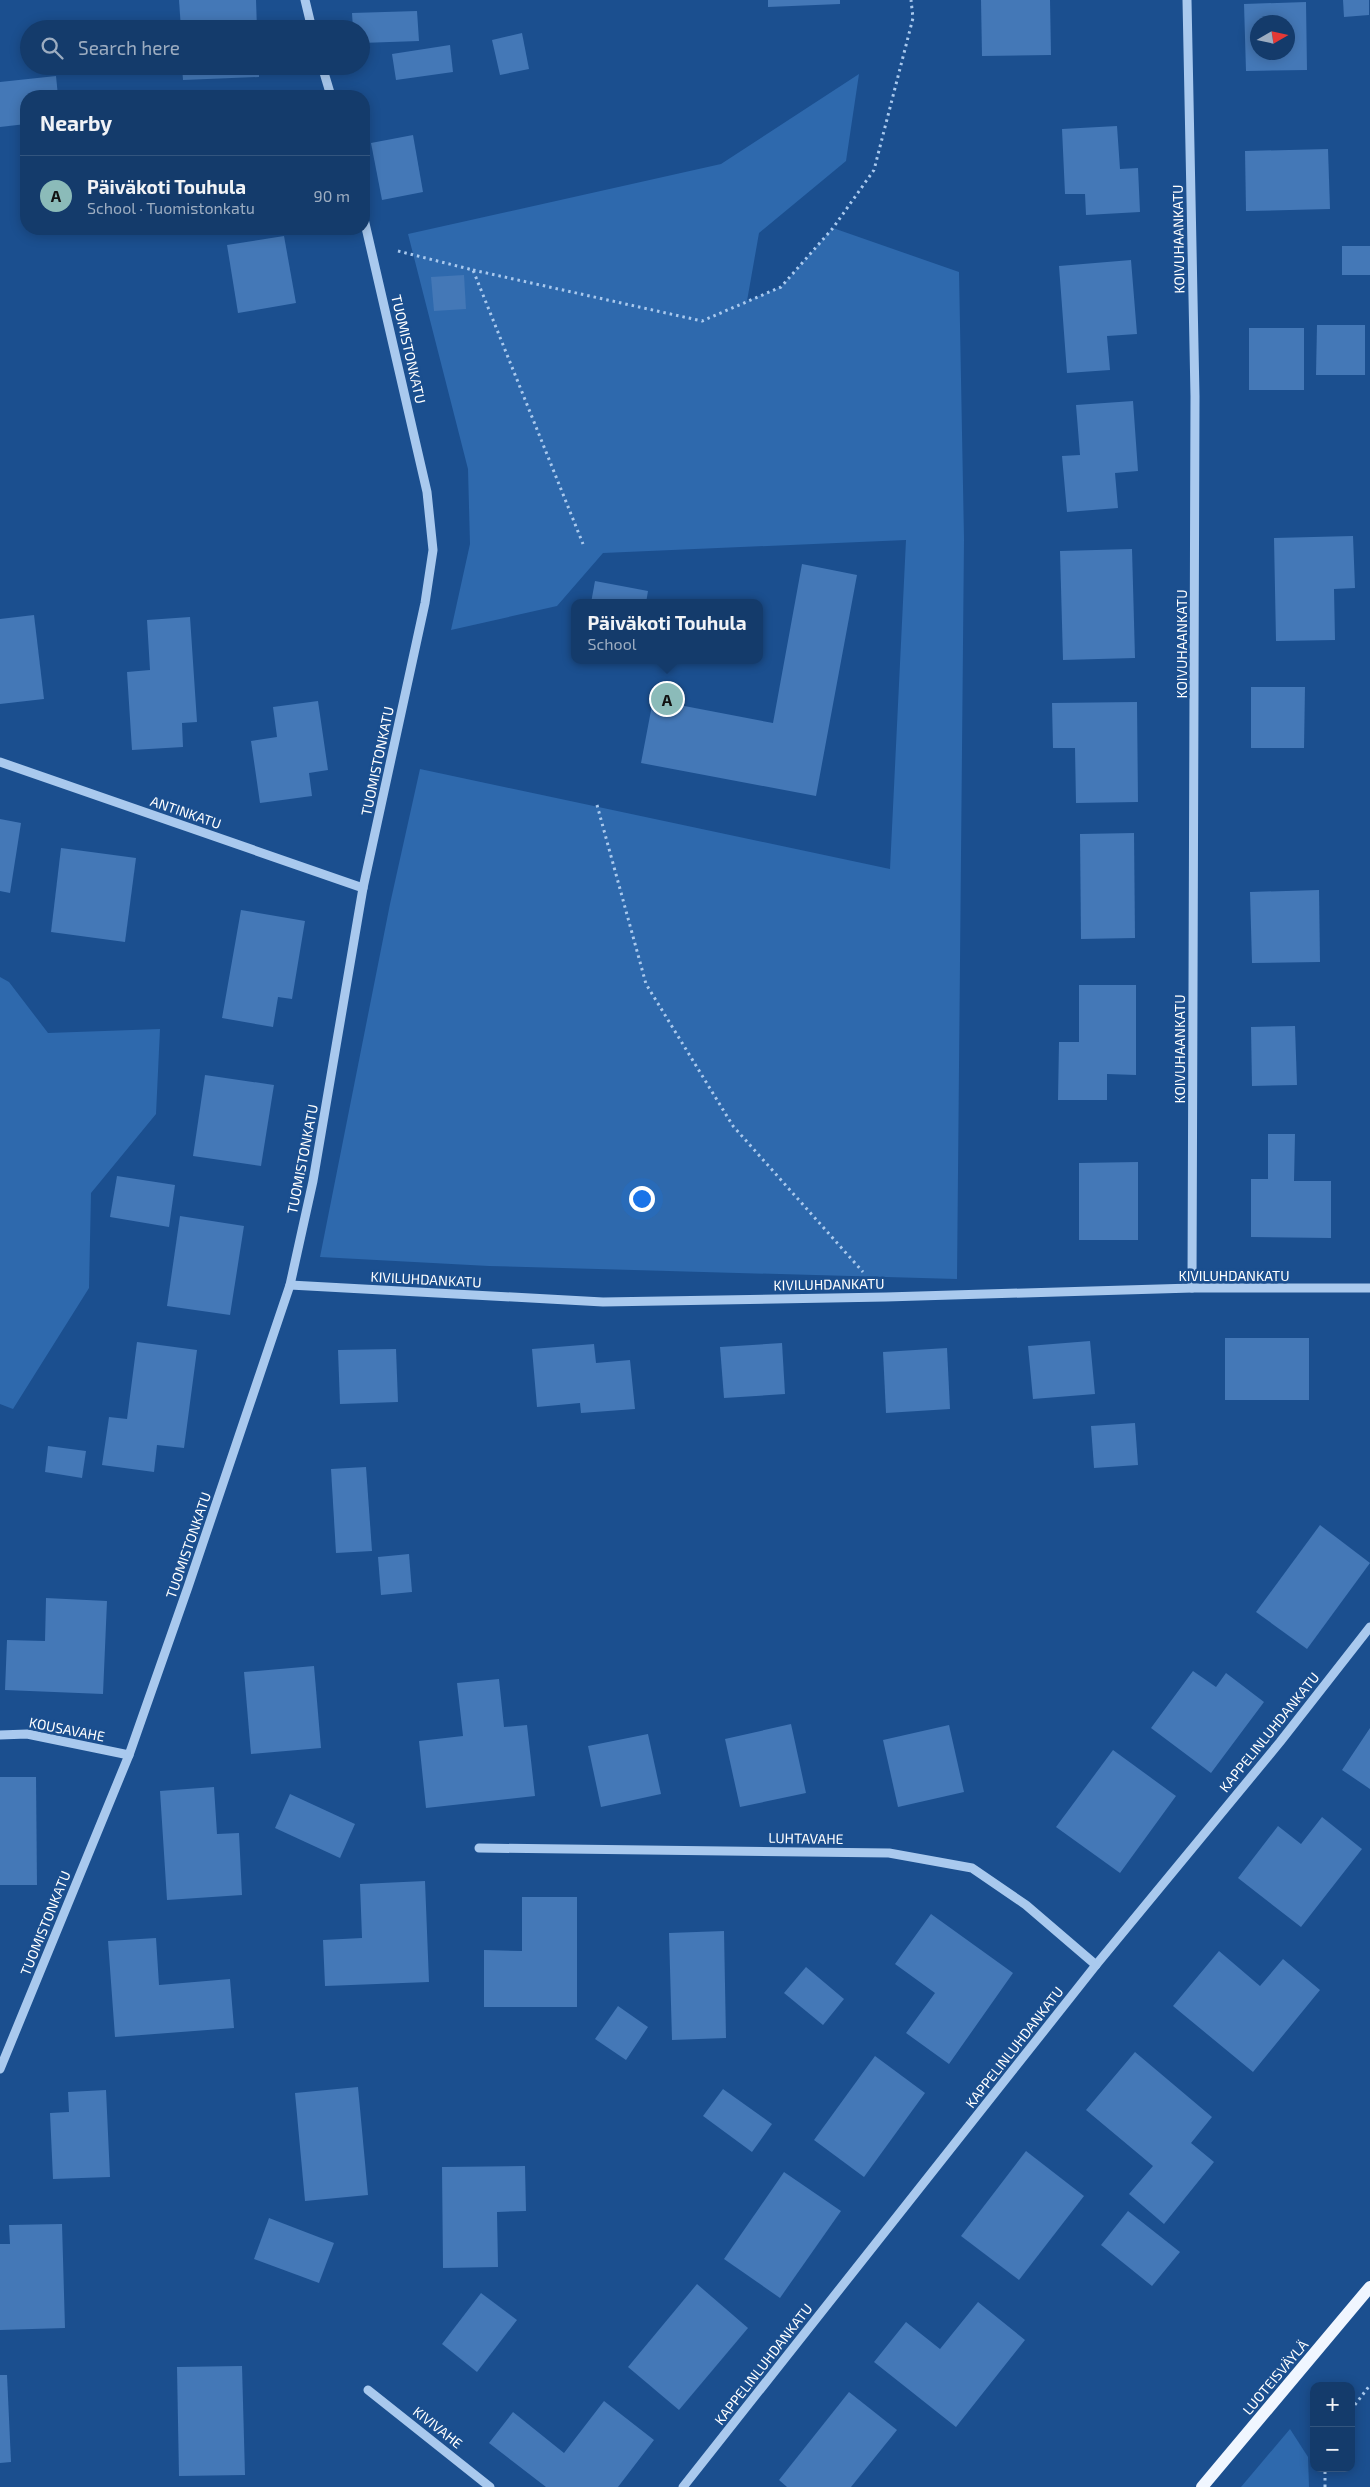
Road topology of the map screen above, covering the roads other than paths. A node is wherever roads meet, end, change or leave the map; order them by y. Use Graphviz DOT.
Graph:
graph roads {
  1 [pos="305,0"];
  2 [pos="1187,0"];
  3 [pos="310,20"];
  4 [pos="325,75"];
  5 [pos="329,90"];
  6 [pos="368,235"];
  7 [pos="0,762"];
  8 [pos="363,888"];
  9 [pos="290,1285"];
  10 [pos="1192,1288"];
  11 [pos="1370,1288"];
  12 [pos="1370,1627"];
  13 [pos="0,1735"];
  14 [pos="129,1755"];
  15 [pos="480,1848"];
  16 [pos="1096,1965"];
  17 [pos="0,2069"];
  18 [pos="1370,2287"];
  19 [pos="368,2390"];
  20 [pos="490,2487"];
  21 [pos="684,2487"];
  22 [pos="1202,2487"];
  1 -- 3 [label="street"];
  2 -- 10 [label="street, KOIVUHAANKATU"];
  4 -- 5 [label="street"];
  6 -- 8 [label="street, TUOMISTONKATU"];
  7 -- 8 [label="street, ANTINKATU"];
  8 -- 9 [label="street, TUOMISTONKATU"];
  9 -- 10 [label="street, KIVILUHDANKATU"];
  9 -- 14 [label="street, TUOMISTONKATU"];
  10 -- 11 [label="street, KIVILUHDANKATU"];
  12 -- 16 [label="street, KAPPELINLUHDANKATU"];
  13 -- 14 [label="street, KOUSAVAHE"];
  14 -- 17 [label="street, TUOMISTONKATU"];
  15 -- 16 [label="street, LUHTAVAHE"];
  16 -- 21 [label="street, KAPPELINLUHDANKATU"];
  18 -- 22 [label="main road, LUOTEISVÄYLÄ"];
  19 -- 20 [label="street, KIVIVAHE"];
}
